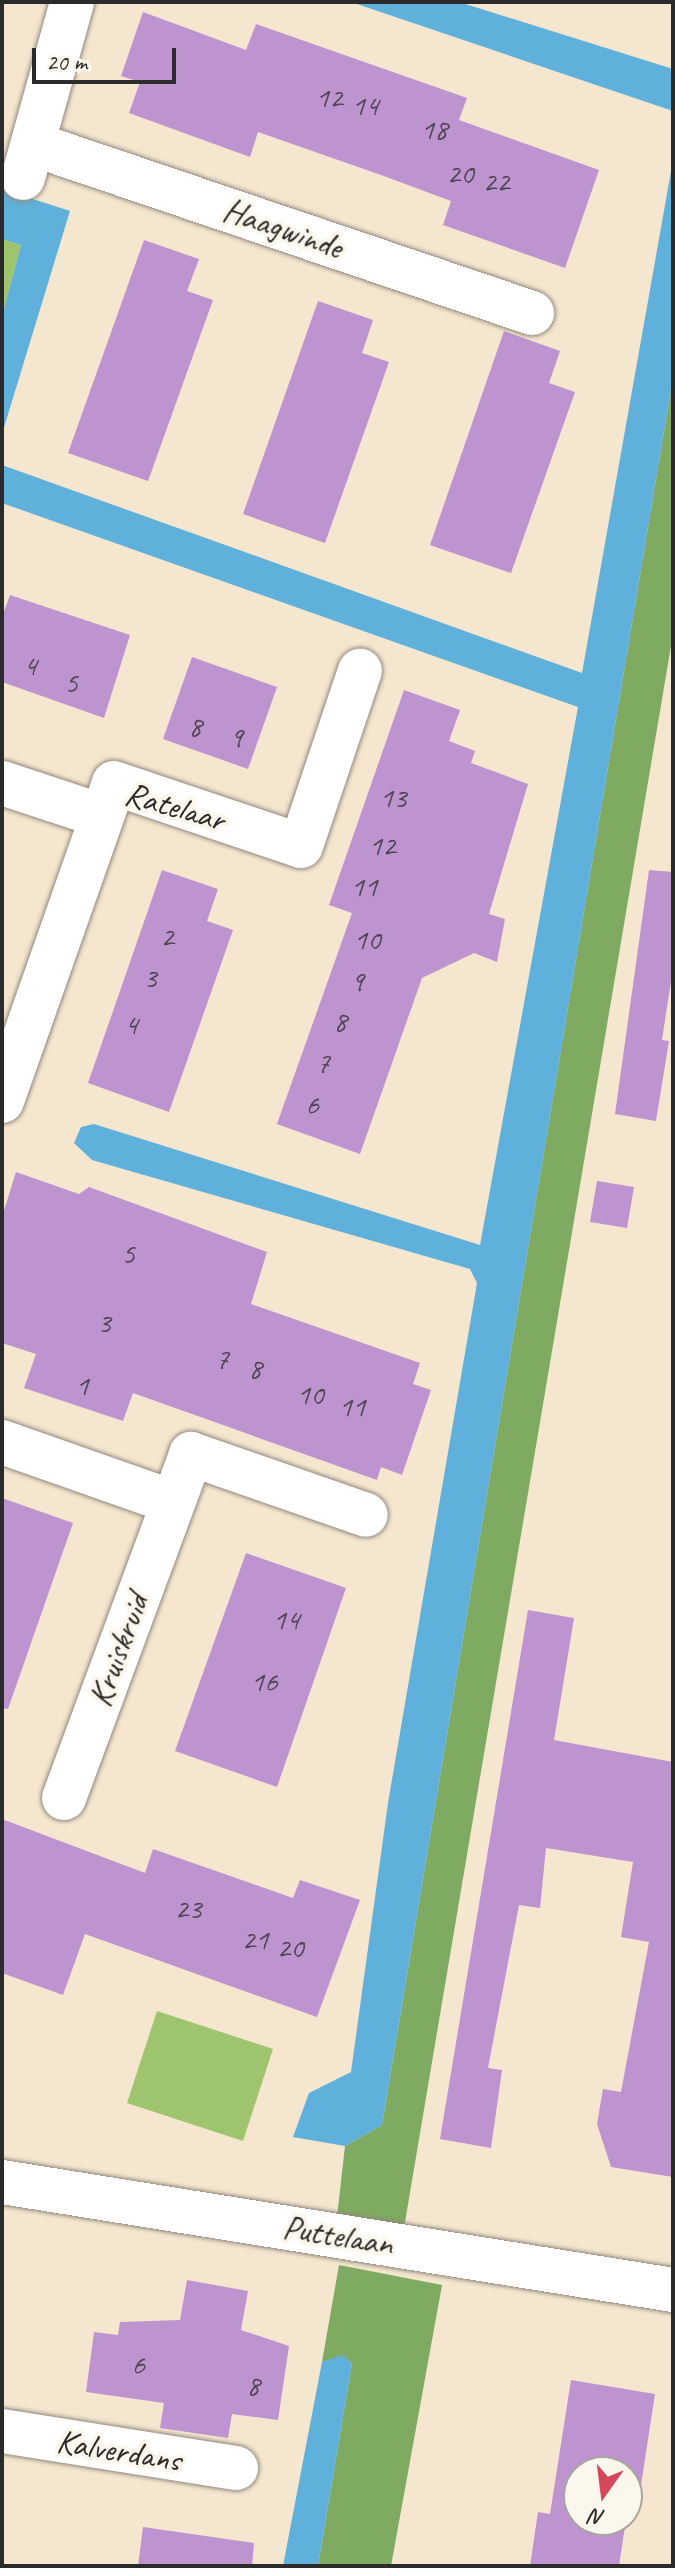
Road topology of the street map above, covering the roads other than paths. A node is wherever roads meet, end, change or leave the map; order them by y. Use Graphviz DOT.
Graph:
graph roads {
  1 [pos="72,2"];
  2 [pos="532,313"];
  3 [pos="360,671"];
  4 [pos="2,783"];
  5 [pos="102,816"];
  6 [pos="8,1085"];
  7 [pos="2,1442"];
  8 [pos="172,1502"];
  9 [pos="366,1515"];
  10 [pos="64,1798"];
  11 [pos="2,2182"];
  12 [pos="673,2290"];
  13 [pos="2,2431"];
  14 [pos="236,2468"];
  1 -- 2 [label="street, Haagwinde"];
  3 -- 5 [label="street, Ratelaar"];
  4 -- 5 [label="street"];
  5 -- 6 [label="street, Ratelaar"];
  7 -- 8 [label="street"];
  8 -- 9 [label="street, Kruiskruid"];
  8 -- 10 [label="street, Kruiskruid"];
  11 -- 12 [label="street, Puttelaan"];
  13 -- 14 [label="street, Kalverdans"];
}
